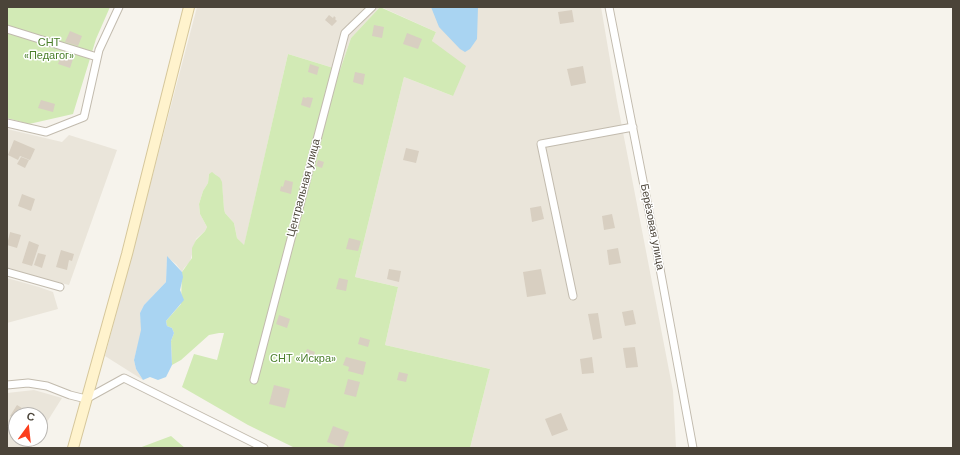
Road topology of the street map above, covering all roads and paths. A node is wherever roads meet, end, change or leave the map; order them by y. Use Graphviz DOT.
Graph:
graph roads {
  1 [pos="119,7"];
  2 [pos="189,7"];
  3 [pos="372,7"];
  4 [pos="609,7"];
  5 [pos="7,29"];
  6 [pos="97,57"];
  7 [pos="7,123"];
  8 [pos="633,127"];
  9 [pos="7,272"];
  10 [pos="60,287"];
  11 [pos="573,296"];
  12 [pos="254,380"];
  13 [pos="7,385"];
  14 [pos="86,399"];
  15 [pos="73,448"];
  16 [pos="264,448"];
  17 [pos="693,448"];
  1 -- 6 [label="street"];
  2 -- 14 [label="main road"];
  3 -- 12 [label="street, Центральная улица"];
  4 -- 8 [label="street, Берёзовая улица"];
  5 -- 6 [label="street"];
  6 -- 7 [label="street"];
  8 -- 11 [label="street"];
  8 -- 17 [label="street, Берёзовая улица"];
  9 -- 10 [label="street"];
  13 -- 14 [label="street"];
  14 -- 15 [label="main road"];
  14 -- 16 [label="street"];
}
